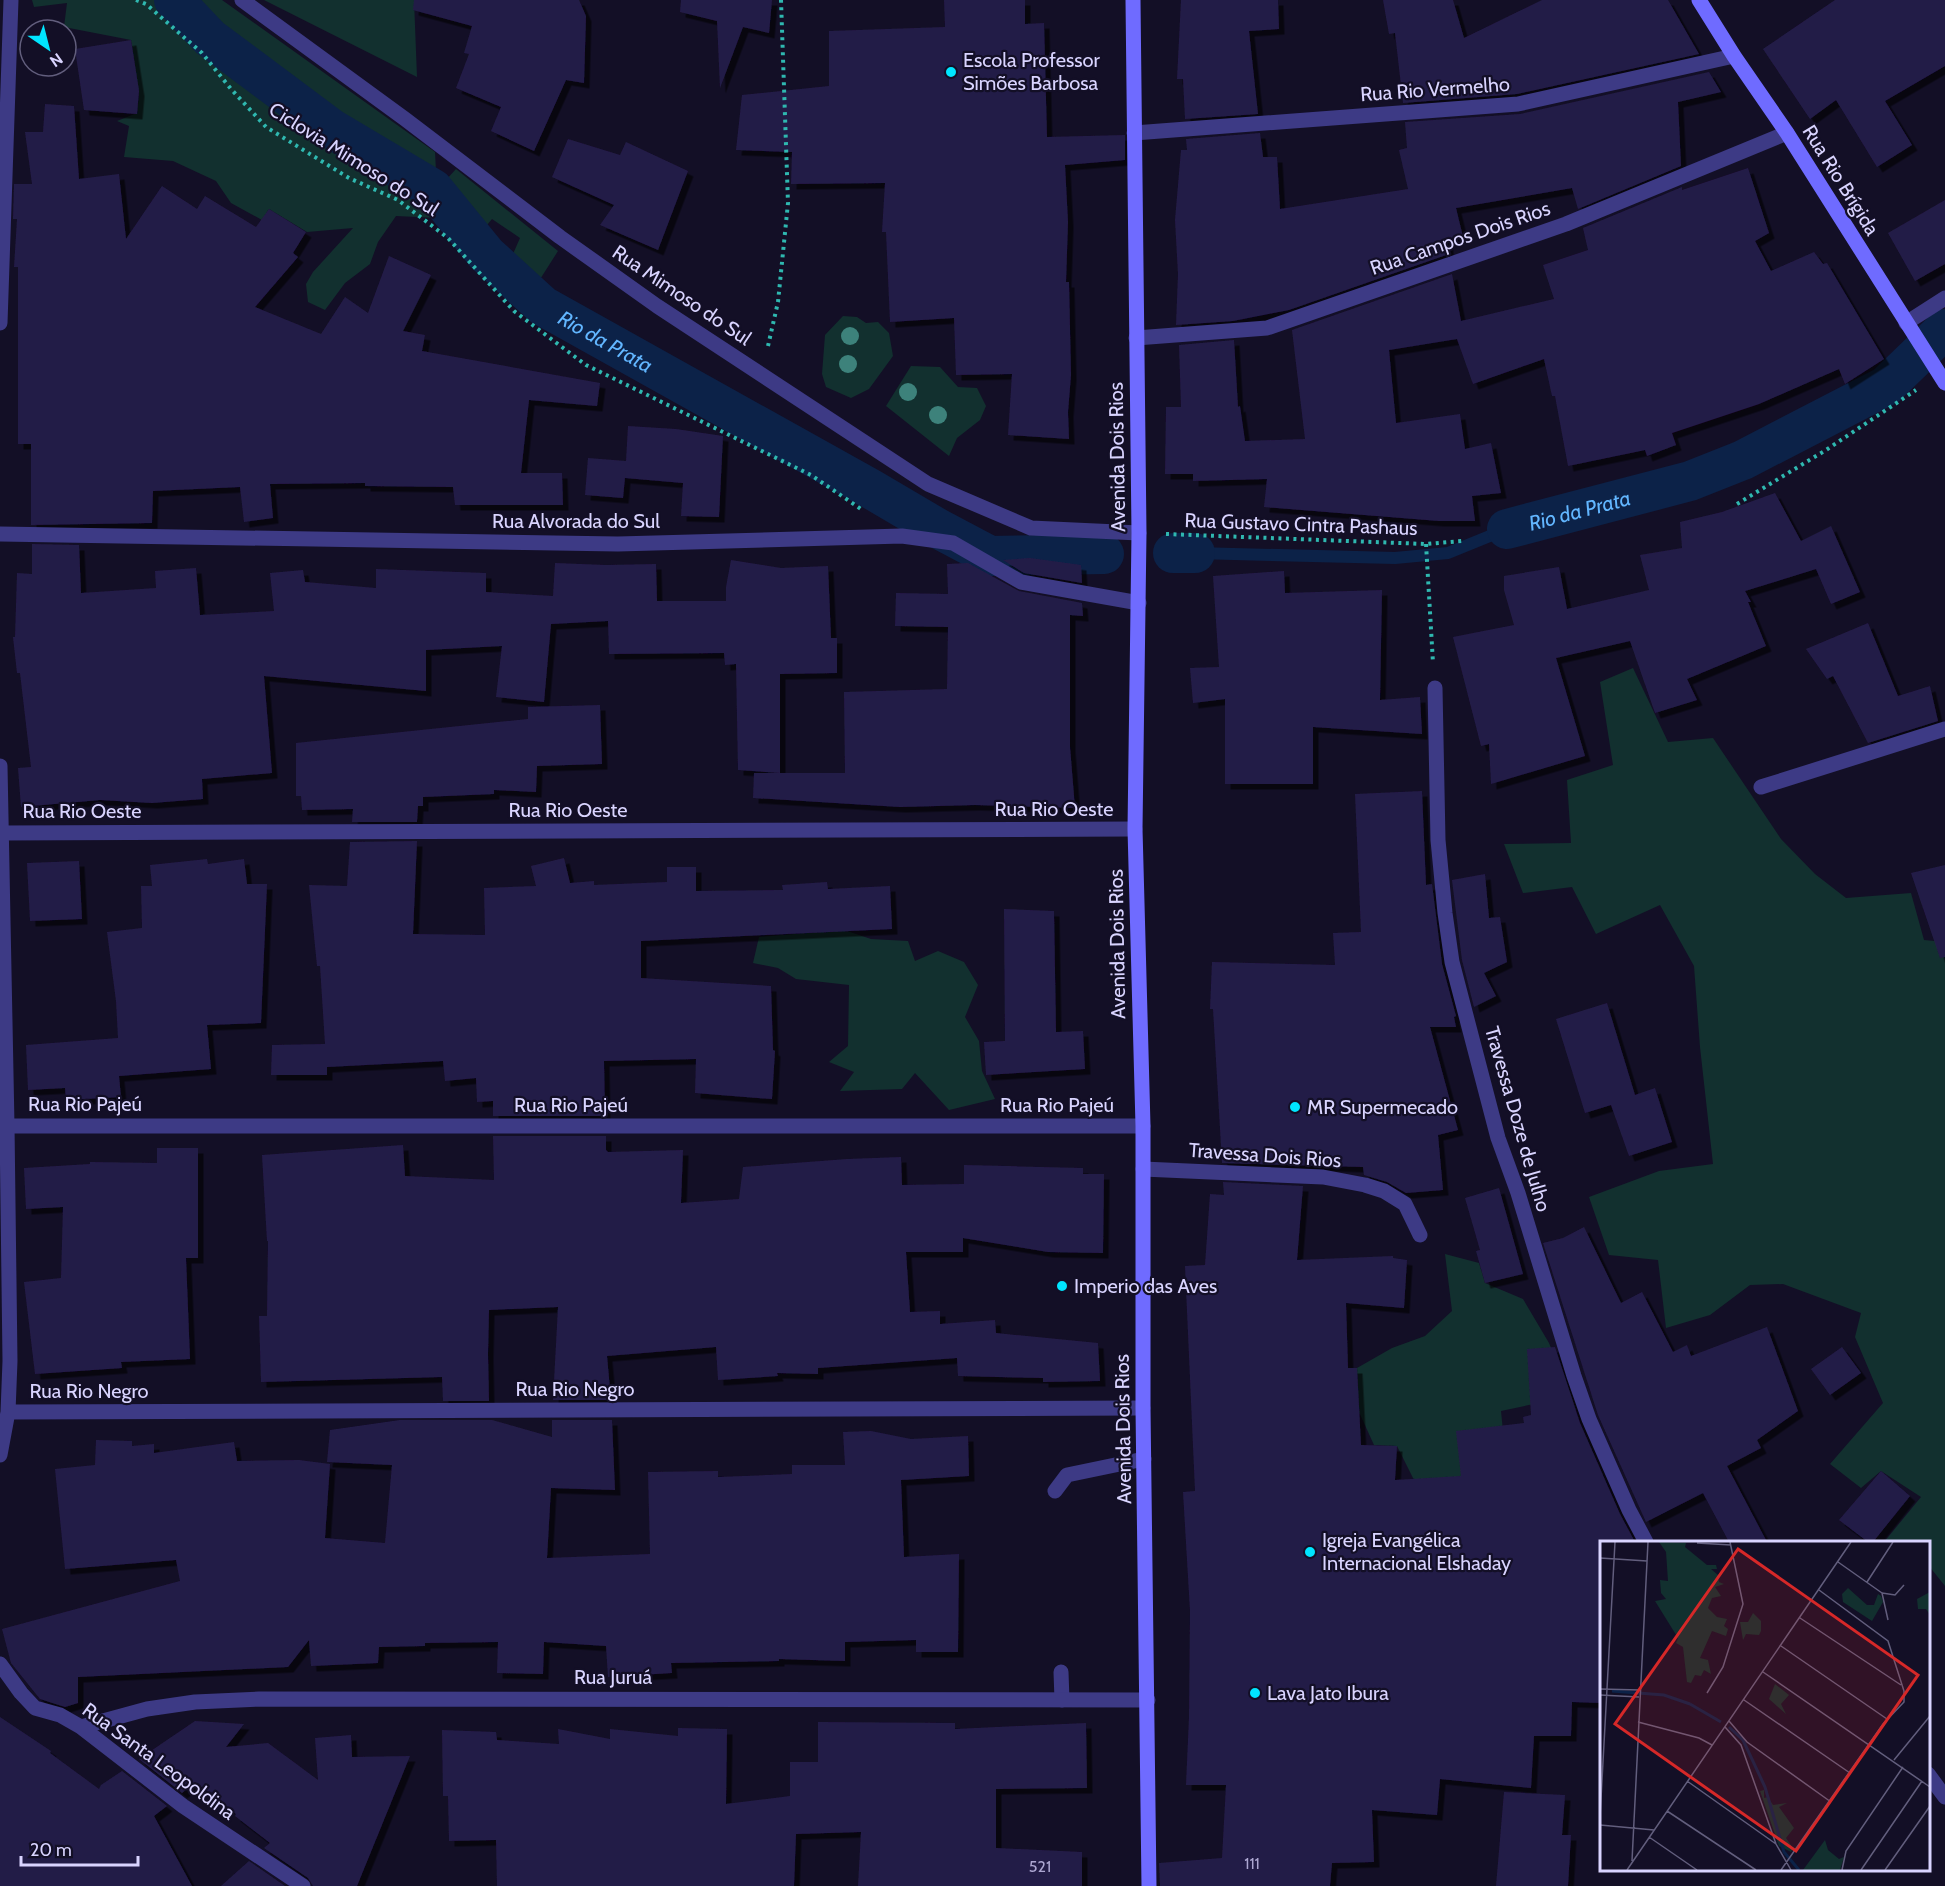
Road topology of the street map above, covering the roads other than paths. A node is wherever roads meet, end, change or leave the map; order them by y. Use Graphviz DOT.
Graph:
graph roads {
  1 [pos="11,0"];
  2 [pos="242,0"];
  3 [pos="1133,0"];
  4 [pos="1699,0"];
  5 [pos="1734,56"];
  6 [pos="1134,133"];
  7 [pos="1787,133"];
  8 [pos="1945,298"];
  9 [pos="0,323"];
  10 [pos="1908,325"];
  11 [pos="1136,338"];
  12 [pos="1941,375"];
  13 [pos="1139,533"];
  14 [pos="0,534"];
  15 [pos="1138,603"];
  16 [pos="1435,688"];
  17 [pos="1945,729"];
  18 [pos="0,766"];
  19 [pos="1761,787"];
  20 [pos="1135,829"];
  21 [pos="2,832"];
  22 [pos="4,1126"];
  23 [pos="1143,1126"];
  24 [pos="1143,1169"];
  25 [pos="1420,1235"];
  26 [pos="1143,1408"];
  27 [pos="8,1412"];
  28 [pos="0,1455"];
  29 [pos="1144,1459"];
  30 [pos="1055,1491"];
  31 [pos="1646,1541"];
  32 [pos="0,1664"];
  33 [pos="1060,1672"];
  34 [pos="1062,1700"];
  35 [pos="1148,1700"];
  36 [pos="81,1727"];
  37 [pos="1930,1775"];
  38 [pos="1945,1797"];
  39 [pos="303,1886"];
  40 [pos="1149,1886"];
  1 -- 9 [label="street"];
  2 -- 13 [label="street, Rua Mimoso do Sul"];
  3 -- 6 [label="main road, Avenida Dois Rios"];
  4 -- 5 [label="main road, Rua Rio Brígida"];
  5 -- 6 [label="street, Rua Rio Vermelho"];
  5 -- 7 [label="main road, Rua Rio Brígida"];
  6 -- 11 [label="main road, Avenida Dois Rios"];
  7 -- 10 [label="main road, Rua Rio Brígida"];
  7 -- 11 [label="street, Rua Campos Dois Rios"];
  8 -- 10 [label="street"];
  10 -- 12 [label="main road, Rua Rio Brígida"];
  11 -- 13 [label="main road, Avenida Dois Rios"];
  13 -- 15 [label="main road, Avenida Dois Rios"];
  14 -- 15 [label="street, Rua Alvorada do Sul"];
  15 -- 20 [label="main road, Avenida Dois Rios"];
  16 -- 31 [label="street, Travessa Doze de Julho"];
  17 -- 19 [label="street"];
  18 -- 21 [label="street"];
  20 -- 21 [label="street, Rua Rio Oeste"];
  20 -- 23 [label="main road, Avenida Dois Rios"];
  21 -- 22 [label="street"];
  22 -- 23 [label="street, Rua Rio Pajeú"];
  22 -- 27 [label="street"];
  23 -- 24 [label="main road, Avenida Dois Rios"];
  24 -- 25 [label="street, Travessa Dois Rios"];
  24 -- 26 [label="main road, Avenida Dois Rios"];
  26 -- 27 [label="street, Rua Rio Negro"];
  26 -- 29 [label="main road, Avenida Dois Rios"];
  27 -- 28 [label="street"];
  29 -- 30 [label="street"];
  29 -- 35 [label="main road, Avenida Dois Rios"];
  32 -- 36 [label="street, Rua Santa Leopoldina"];
  33 -- 34 [label="street"];
  34 -- 35 [label="street, Rua Juruá"];
  34 -- 36 [label="street, Rua Juruá"];
  35 -- 40 [label="main road, Avenida Dois Rios"];
  36 -- 39 [label="street, Rua Santa Leopoldina"];
  37 -- 38 [label="street"];
}
